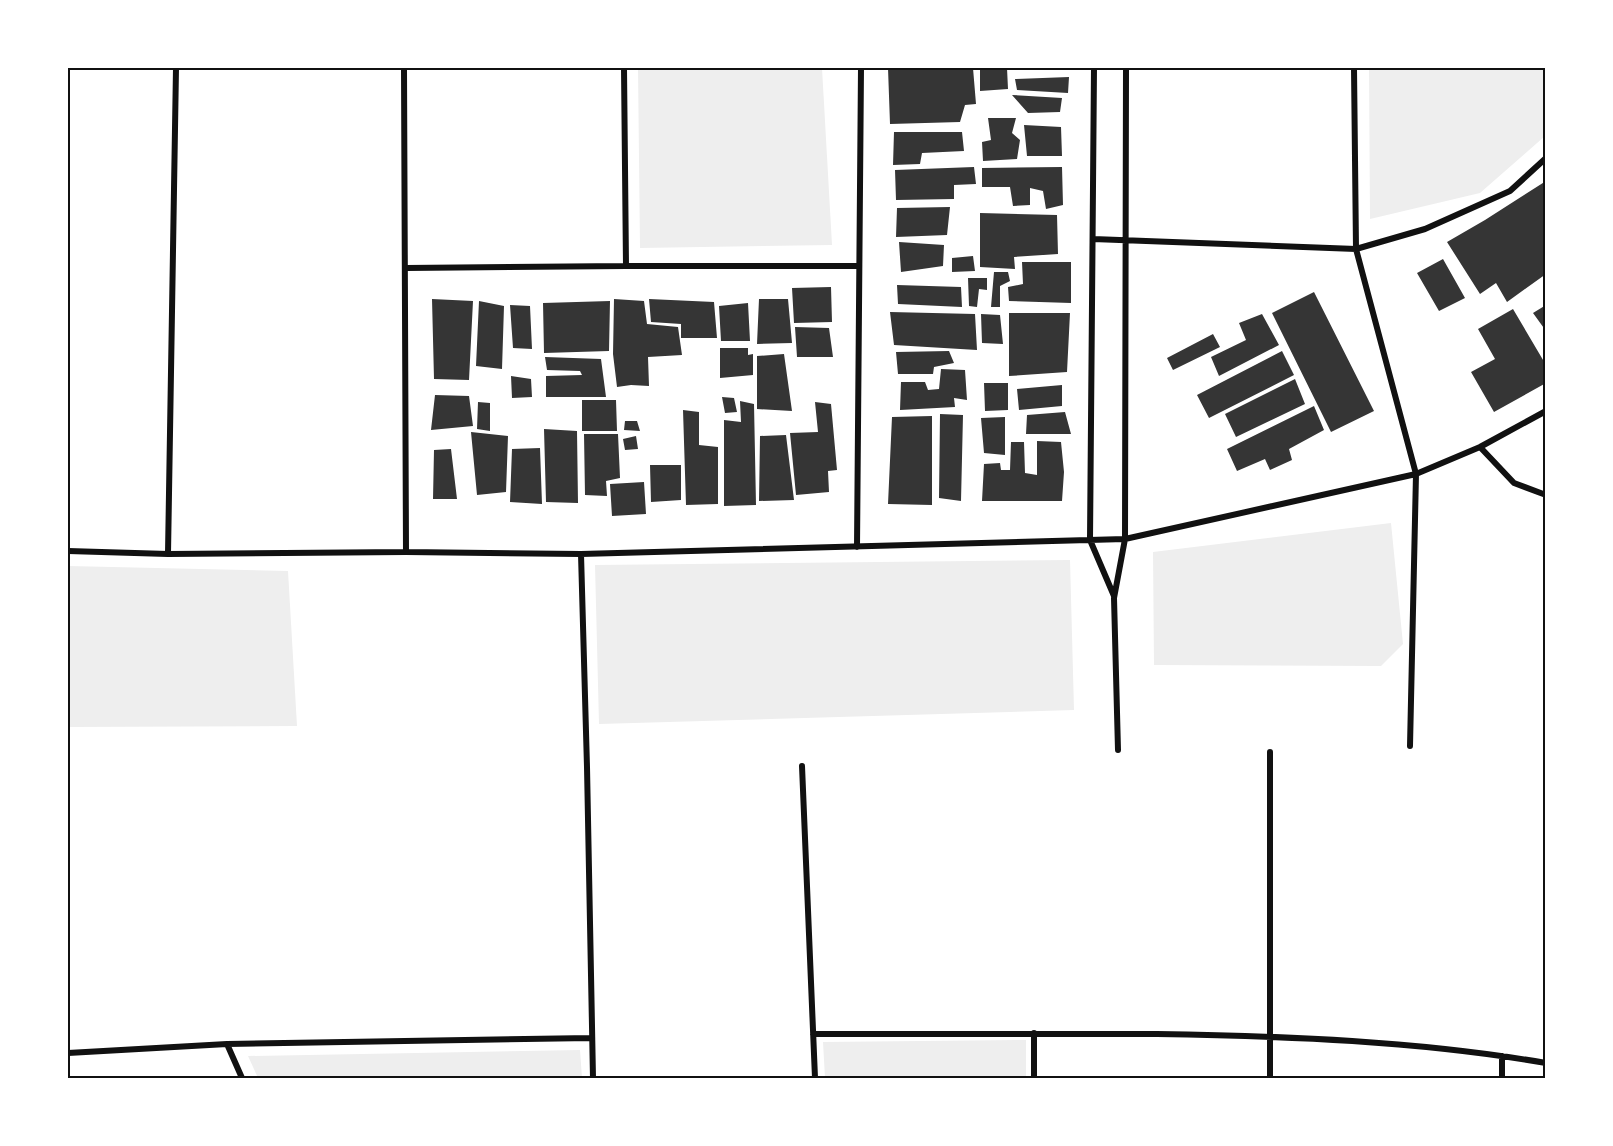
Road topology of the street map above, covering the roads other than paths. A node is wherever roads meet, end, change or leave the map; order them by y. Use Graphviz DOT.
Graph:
graph roads {
  1 [pos="176,68"];
  2 [pos="404,68"];
  3 [pos="624,68"];
  4 [pos="861,68"];
  5 [pos="1094,68"];
  6 [pos="1126,68"];
  7 [pos="1354,68"];
  8 [pos="1545,158"];
  9 [pos="1093,239"];
  10 [pos="1125,240"];
  11 [pos="1356,249"];
  12 [pos="626,266"];
  13 [pos="859,266"];
  14 [pos="406,268"];
  15 [pos="1545,411"];
  16 [pos="1479,447"];
  17 [pos="1416,474"];
  18 [pos="1545,495"];
  19 [pos="1125,539"];
  20 [pos="1090,540"];
  21 [pos="857,547"];
  22 [pos="68,552"];
  23 [pos="406,552"];
  24 [pos="168,554"];
  25 [pos="581,554"];
  26 [pos="1114,597"];
  27 [pos="1410,746"];
  28 [pos="1119,750"];
  29 [pos="1270,752"];
  30 [pos="802,766"];
  31 [pos="1034,1033"];
  32 [pos="813,1034"];
  33 [pos="1271,1036"];
  34 [pos="591,1038"];
  35 [pos="226,1044"];
  36 [pos="68,1053"];
  37 [pos="1502,1056"];
  38 [pos="1545,1063"];
  39 [pos="243,1078"];
  40 [pos="593,1078"];
  41 [pos="815,1078"];
  42 [pos="1034,1078"];
  43 [pos="1270,1078"];
  44 [pos="1502,1078"];
  1 -- 24 [label="street"];
  2 -- 14 [label="street"];
  3 -- 12 [label="street"];
  4 -- 13 [label="street"];
  5 -- 9 [label="street"];
  6 -- 10 [label="street"];
  7 -- 11 [label="street"];
  8 -- 11 [label="street"];
  9 -- 10 [label="street"];
  9 -- 20 [label="street"];
  10 -- 11 [label="street"];
  10 -- 19 [label="street"];
  11 -- 17 [label="street"];
  12 -- 13 [label="street"];
  12 -- 14 [label="street"];
  13 -- 21 [label="street"];
  14 -- 23 [label="street"];
  15 -- 16 [label="street"];
  16 -- 17 [label="street"];
  16 -- 18 [label="street"];
  17 -- 19 [label="street"];
  17 -- 27 [label="street"];
  19 -- 20 [label="street"];
  19 -- 26 [label="street"];
  20 -- 21 [label="street"];
  20 -- 26 [label="street"];
  21 -- 25 [label="street"];
  22 -- 24 [label="street"];
  23 -- 24 [label="street"];
  23 -- 25 [label="street"];
  25 -- 34 [label="street"];
  26 -- 28 [label="street"];
  29 -- 33 [label="street"];
  30 -- 32 [label="street"];
  31 -- 32 [label="street"];
  31 -- 33 [label="street"];
  31 -- 42 [label="street"];
  32 -- 41 [label="street"];
  33 -- 37 [label="street"];
  33 -- 43 [label="street"];
  34 -- 35 [label="street"];
  34 -- 40 [label="street"];
  35 -- 36 [label="street"];
  35 -- 39 [label="street"];
  37 -- 38 [label="street"];
  37 -- 44 [label="street"];
}
